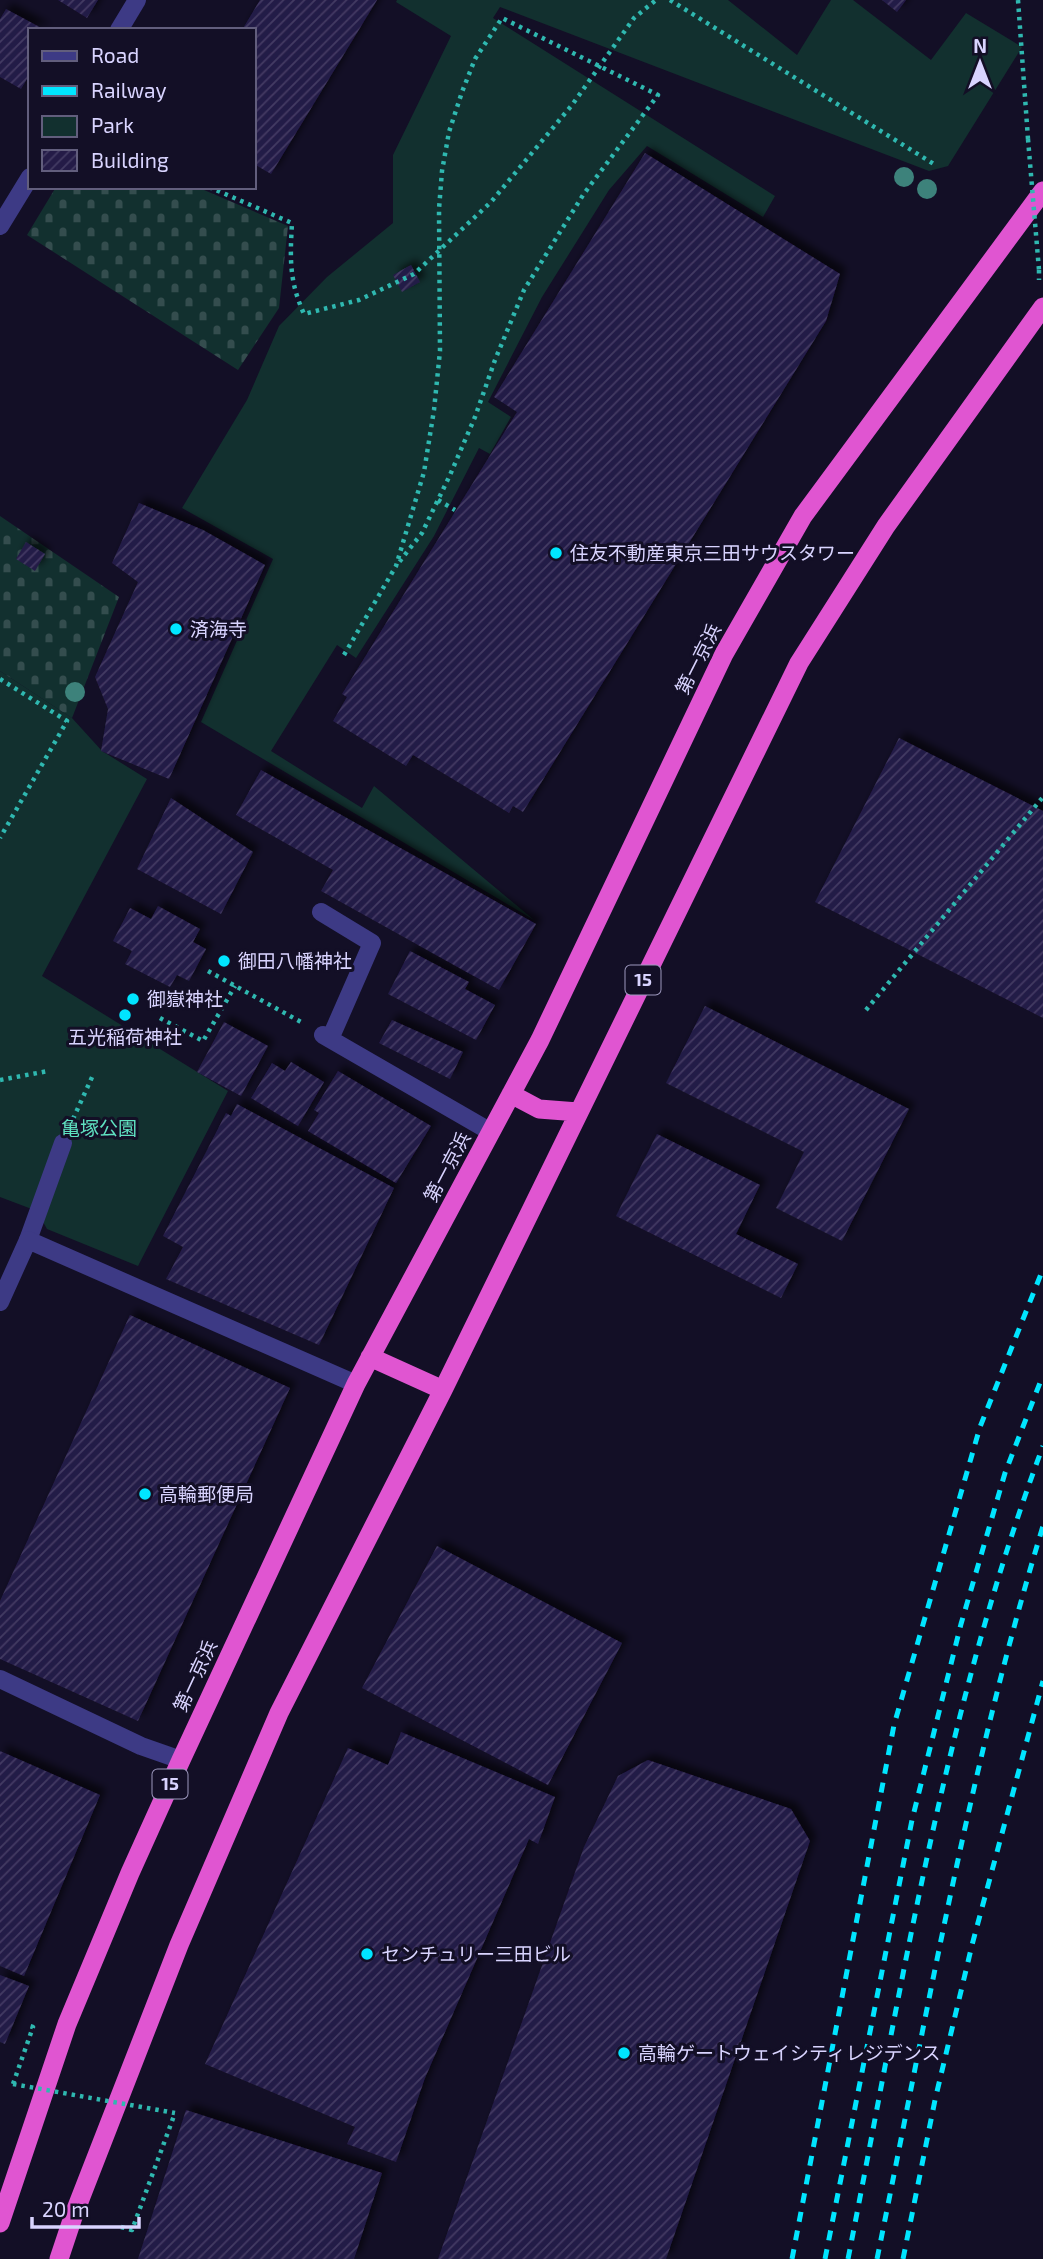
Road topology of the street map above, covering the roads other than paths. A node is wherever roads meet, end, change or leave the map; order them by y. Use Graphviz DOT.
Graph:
graph roads {
  1 [pos="137,0"];
  2 [pos="120,28"];
  3 [pos="28,180"];
  4 [pos="1043,191"];
  5 [pos="0,226"];
  6 [pos="1043,307"];
  7 [pos="321,912"];
  8 [pos="511,1094"];
  9 [pos="578,1112"];
  10 [pos="491,1132"];
  11 [pos="63,1143"];
  12 [pos="28,1240"];
  13 [pos="0,1302"];
  14 [pos="370,1357"];
  15 [pos="356,1384"];
  16 [pos="443,1390"];
  17 [pos="0,1679"];
  18 [pos="181,1760"];
  19 [pos="0,2223"];
  20 [pos="59,2259"];
  1 -- 2 [label="street"];
  3 -- 5 [label="street"];
  4 -- 8 [label="highway, 第一京浜 / 15"];
  6 -- 9 [label="highway, 15"];
  7 -- 10 [label="street"];
  8 -- 9 [label="highway"];
  8 -- 10 [label="highway, 第一京浜 / 15"];
  9 -- 16 [label="highway, 15"];
  10 -- 14 [label="highway, 第一京浜 / 15"];
  11 -- 12 [label="street"];
  12 -- 13 [label="street"];
  12 -- 15 [label="street"];
  14 -- 15 [label="highway, 第一京浜 / 15"];
  14 -- 16 [label="highway"];
  15 -- 18 [label="highway, 第一京浜 / 15"];
  16 -- 20 [label="highway, 15"];
  17 -- 18 [label="street"];
  18 -- 19 [label="highway, 第一京浜 / 15"];
}
